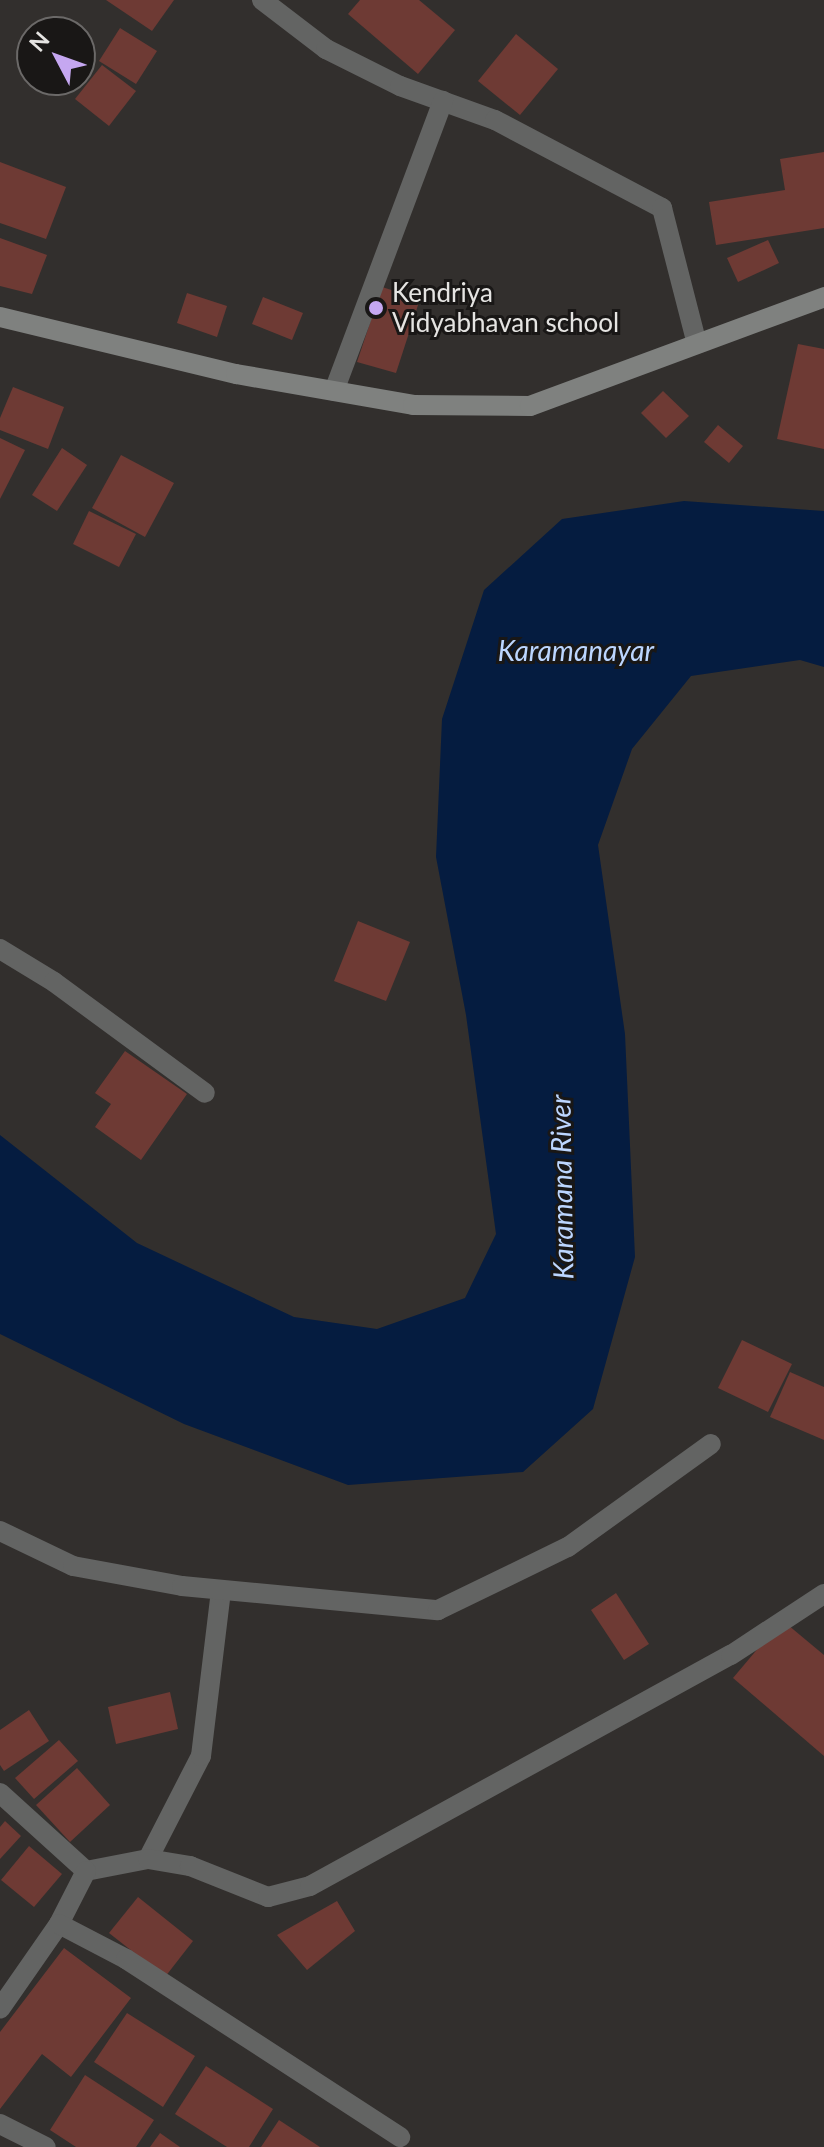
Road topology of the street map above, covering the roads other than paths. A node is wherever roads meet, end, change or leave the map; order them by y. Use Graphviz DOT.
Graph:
graph roads {
  1 [pos="262,0"];
  2 [pos="443,101"];
  3 [pos="824,297"];
  4 [pos="0,317"];
  5 [pos="697,344"];
  6 [pos="334,391"];
  7 [pos="0,949"];
  8 [pos="205,1093"];
  9 [pos="711,1444"];
  10 [pos="0,1531"];
  11 [pos="221,1590"];
  12 [pos="824,1594"];
  13 [pos="0,1793"];
  14 [pos="148,1859"];
  15 [pos="86,1871"];
  16 [pos="59,1924"];
  17 [pos="0,2009"];
  18 [pos="0,2124"];
  19 [pos="400,2137"];
  20 [pos="46,2147"];
  1 -- 2 [label="street"];
  2 -- 5 [label="street"];
  2 -- 6 [label="street"];
  3 -- 5 [label="main road"];
  4 -- 6 [label="main road"];
  5 -- 6 [label="main road"];
  7 -- 8 [label="street"];
  9 -- 11 [label="street"];
  10 -- 11 [label="street"];
  11 -- 14 [label="street"];
  12 -- 14 [label="street"];
  13 -- 15 [label="street"];
  14 -- 15 [label="street"];
  15 -- 16 [label="street"];
  16 -- 17 [label="street"];
  16 -- 19 [label="street"];
  18 -- 20 [label="street"];
}
